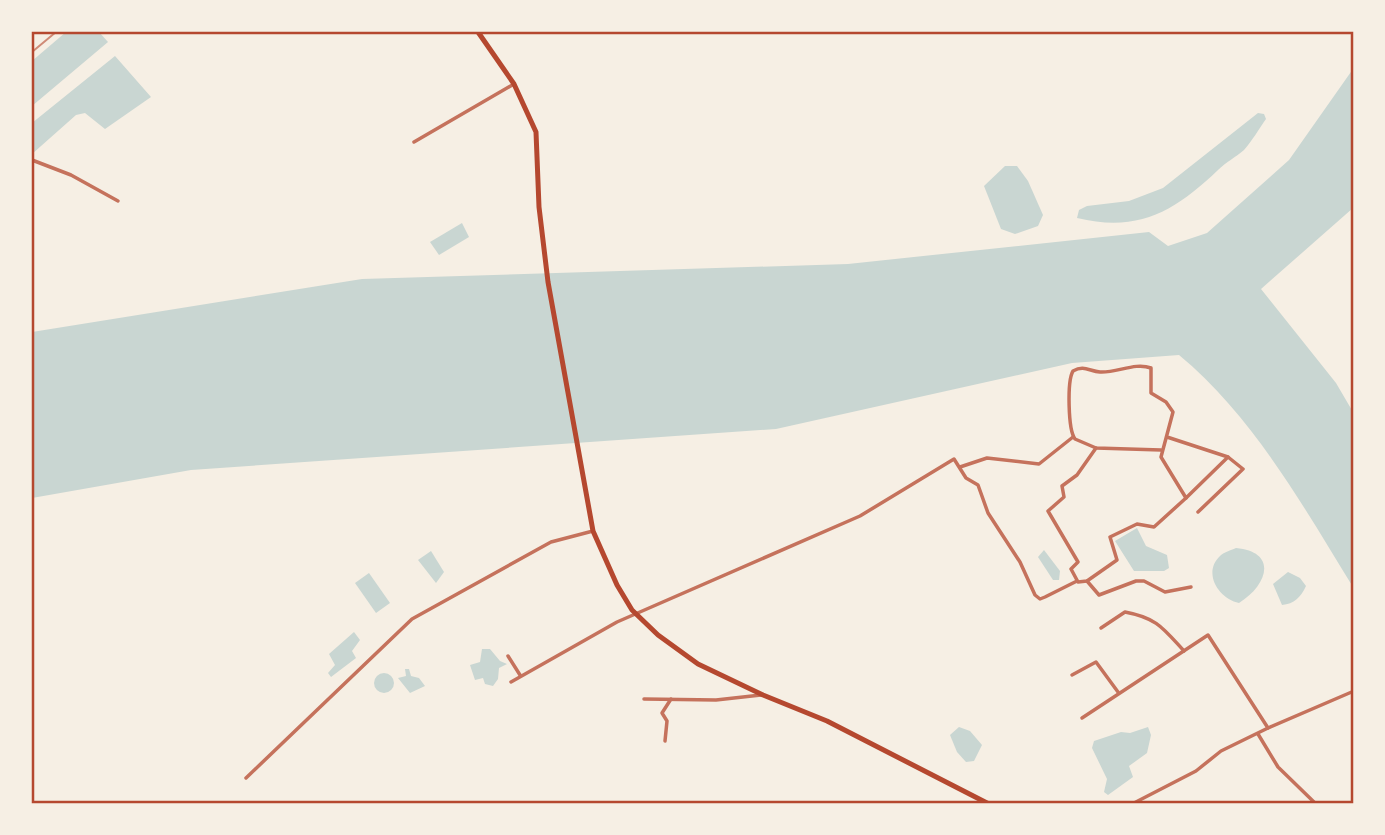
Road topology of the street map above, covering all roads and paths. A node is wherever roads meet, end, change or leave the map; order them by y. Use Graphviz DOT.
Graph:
graph roads {
  1 [pos="478,32"];
  2 [pos="514,84"];
  3 [pos="414,142"];
  4 [pos="32,160"];
  5 [pos="118,201"];
  6 [pos="1167,437"];
  7 [pos="1073,438"];
  8 [pos="1096,447"];
  9 [pos="1161,450"];
  10 [pos="1228,457"];
  11 [pos="960,467"];
  12 [pos="1185,498"];
  13 [pos="1198,512"];
  14 [pos="593,531"];
  15 [pos="1077,581"];
  16 [pos="1087,581"];
  17 [pos="1191,587"];
  18 [pos="635,615"];
  19 [pos="1101,628"];
  20 [pos="1184,651"];
  21 [pos="508,656"];
  22 [pos="520,675"];
  23 [pos="1072,675"];
  24 [pos="511,682"];
  25 [pos="1353,691"];
  26 [pos="1118,692"];
  27 [pos="763,695"];
  28 [pos="644,699"];
  29 [pos="671,699"];
  30 [pos="1082,718"];
  31 [pos="1268,727"];
  32 [pos="1258,734"];
  33 [pos="665,741"];
  34 [pos="246,778"];
  35 [pos="989,803"];
  36 [pos="1132,803"];
  37 [pos="1316,803"];
  1 -- 2 [label="main road"];
  2 -- 3 [label="street"];
  2 -- 14 [label="main road"];
  4 -- 5 [label="street"];
  6 -- 7 [label="street"];
  6 -- 9 [label="street"];
  6 -- 10 [label="street"];
  7 -- 8 [label="street"];
  7 -- 11 [label="street"];
  8 -- 9 [label="street"];
  8 -- 15 [label="street"];
  9 -- 12 [label="street"];
  10 -- 12 [label="street"];
  10 -- 13 [label="street"];
  11 -- 15 [label="street"];
  11 -- 18 [label="street"];
  12 -- 16 [label="street"];
  14 -- 18 [label="main road"];
  14 -- 34 [label="street"];
  15 -- 16 [label="street"];
  16 -- 17 [label="street"];
  18 -- 22 [label="street"];
  18 -- 27 [label="main road"];
  19 -- 20 [label="street"];
  20 -- 26 [label="street"];
  20 -- 31 [label="street"];
  21 -- 22 [label="street"];
  22 -- 24 [label="street"];
  23 -- 26 [label="street"];
  25 -- 31 [label="street"];
  26 -- 30 [label="street"];
  27 -- 29 [label="street"];
  27 -- 35 [label="main road"];
  28 -- 29 [label="street"];
  29 -- 33 [label="street"];
  31 -- 32 [label="street"];
  32 -- 36 [label="street"];
  32 -- 37 [label="street"];
}
